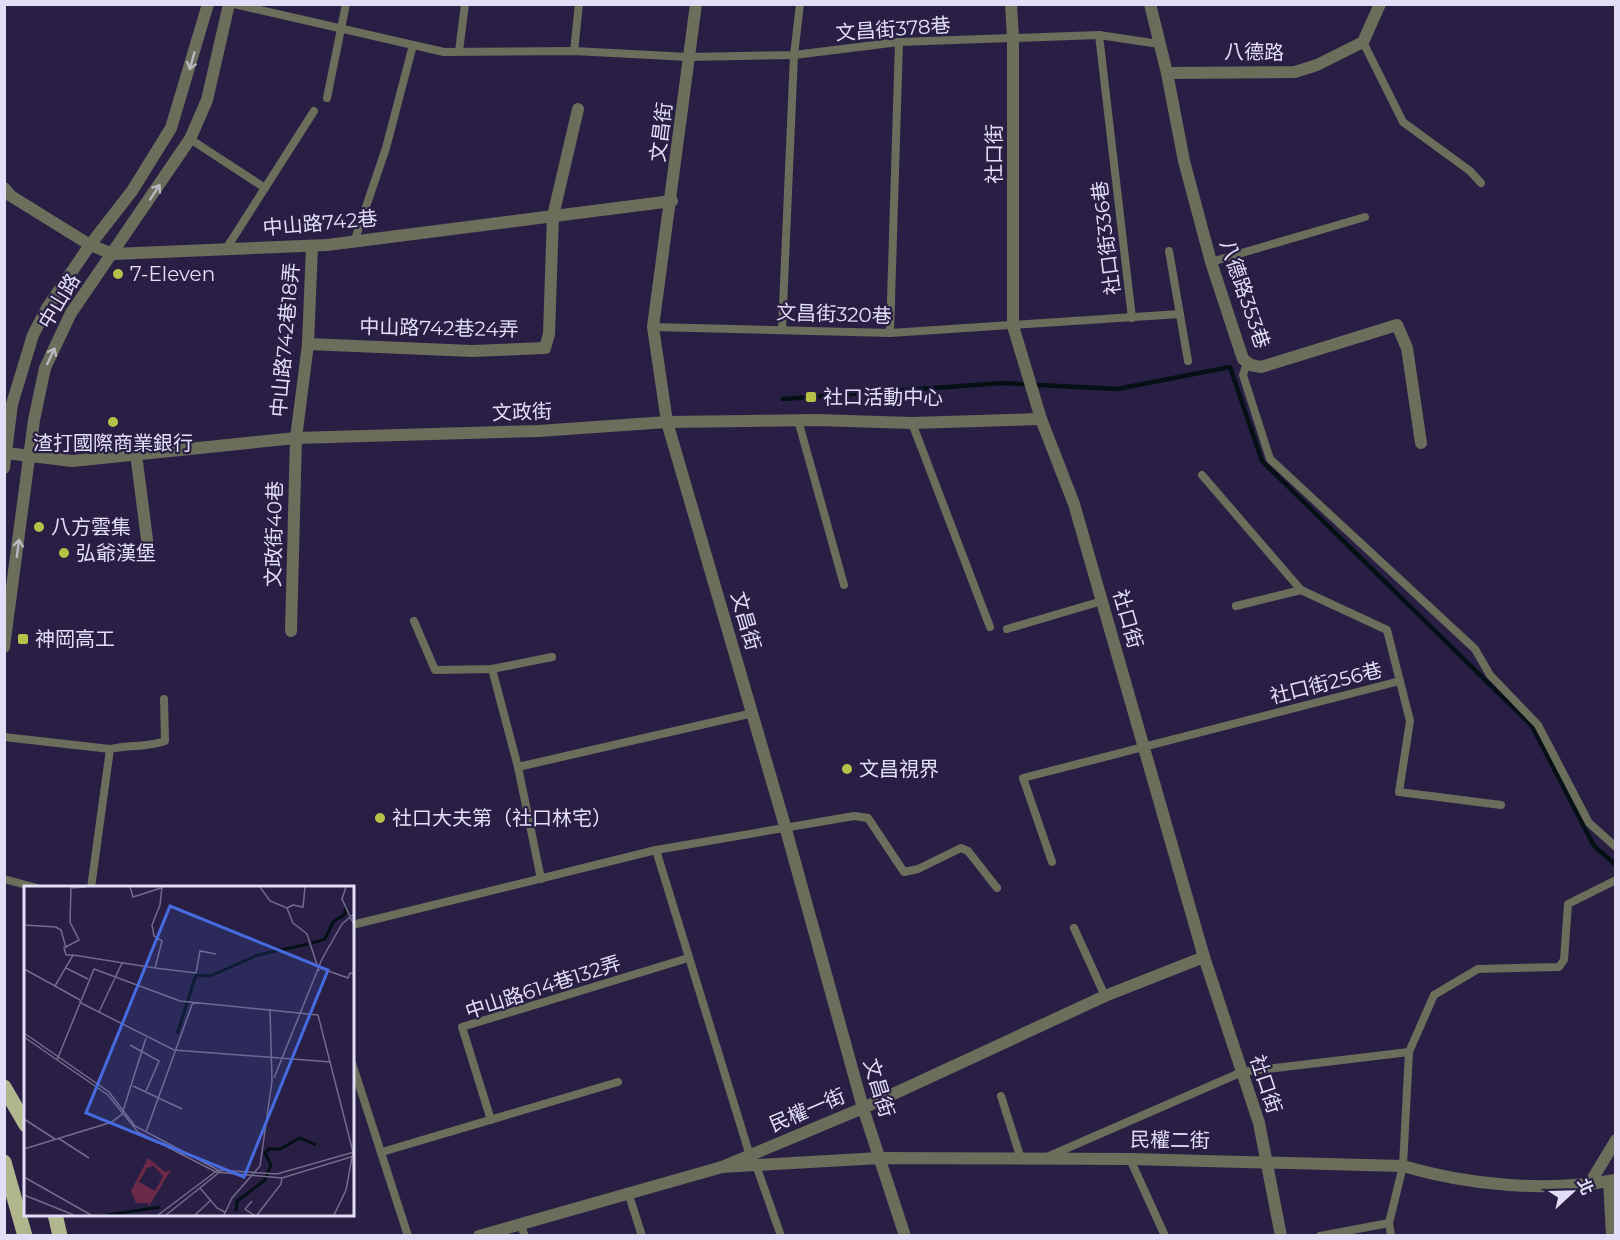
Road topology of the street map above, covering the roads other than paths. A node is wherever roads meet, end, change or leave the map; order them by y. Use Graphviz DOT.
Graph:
graph roads {
  1 [pos="208,4"];
  2 [pos="229,4"];
  3 [pos="234,4"];
  4 [pos="346,4"];
  5 [pos="465,4"];
  6 [pos="579,4"];
  7 [pos="696,4"];
  8 [pos="800,4"];
  9 [pos="1011,4"];
  10 [pos="1150,4"];
  11 [pos="1380,4"];
  12 [pos="342,29"];
  13 [pos="1099,35"];
  14 [pos="1013,39"];
  15 [pos="899,42"];
  16 [pos="1363,42"];
  17 [pos="1159,44"];
  18 [pos="413,45"];
  19 [pos="459,51"];
  20 [pos="574,51"];
  21 [pos="794,55"];
  22 [pos="689,57"];
  23 [pos="1167,73"];
  24 [pos="327,99"];
  25 [pos="578,109"];
  26 [pos="314,111"];
  27 [pos="190,139"];
  28 [pos="1481,183"];
  29 [pos="4,188"];
  30 [pos="266,188"];
  31 [pos="672,201"];
  32 [pos="553,216"];
  33 [pos="1365,217"];
  34 [pos="354,242"];
  35 [pos="90,245"];
  36 [pos="312,246"];
  37 [pos="226,249"];
  38 [pos="1169,251"];
  39 [pos="113,254"];
  40 [pos="1211,262"];
  41 [pos="1180,314"];
  42 [pos="1132,318"];
  43 [pos="653,327"];
  44 [pos="1013,327"];
  45 [pos="782,329"];
  46 [pos="890,333"];
  47 [pos="308,344"];
  48 [pos="1188,360"];
  49 [pos="1247,363"];
  50 [pos="1041,419"];
  51 [pos="798,420"];
  52 [pos="667,422"];
  53 [pos="912,423"];
  54 [pos="296,438"];
  55 [pos="1421,443"];
  56 [pos="6,453"];
  57 [pos="136,454"];
  58 [pos="31,456"];
  59 [pos="4,468"];
  60 [pos="1202,475"];
  61 [pos="149,555"];
  62 [pos="844,585"];
  63 [pos="1301,590"];
  64 [pos="1102,601"];
  65 [pos="1236,606"];
  66 [pos="414,621"];
  67 [pos="990,627"];
  68 [pos="1007,629"];
  69 [pos="291,631"];
  70 [pos="4,647"];
  71 [pos="552,657"];
  72 [pos="492,669"];
  73 [pos="1400,681"];
  74 [pos="164,699"];
  75 [pos="753,713"];
  76 [pos="4,737"];
  77 [pos="1144,745"];
  78 [pos="110,749"];
  79 [pos="518,767"];
  80 [pos="1501,805"];
  81 [pos="785,826"];
  82 [pos="1616,847"];
  83 [pos="656,850"];
  84 [pos="1052,862"];
  85 [pos="4,879"];
  86 [pos="541,879"];
  87 [pos="1616,880"];
  88 [pos="30,886"];
  89 [pos="91,886"];
  90 [pos="997,888"];
  91 [pos="354,925"];
  92 [pos="1074,928"];
  93 [pos="1204,957"];
  94 [pos="688,958"];
  95 [pos="1105,996"];
  96 [pos="1409,1052"];
  97 [pos="354,1069"];
  98 [pos="1242,1072"];
  99 [pos="618,1082"];
  100 [pos="4,1087"];
  101 [pos="1001,1096"];
  102 [pos="863,1108"];
  103 [pos="491,1120"];
  104 [pos="24,1122"];
  105 [pos="1616,1140"];
  106 [pos="382,1152"];
  107 [pos="880,1158"];
  108 [pos="1130,1159"];
  109 [pos="753,1160"];
  110 [pos="1021,1160"];
  111 [pos="1041,1160"];
  112 [pos="4,1162"];
  113 [pos="1267,1162"];
  114 [pos="1402,1166"];
  115 [pos="1612,1180"];
  116 [pos="1590,1184"];
  117 [pos="628,1192"];
  118 [pos="55,1216"];
  119 [pos="1389,1223"];
  120 [pos="522,1230"];
  121 [pos="25,1236"];
  122 [pos="60,1236"];
  123 [pos="408,1236"];
  124 [pos="479,1236"];
  125 [pos="642,1236"];
  126 [pos="781,1236"];
  127 [pos="905,1236"];
  128 [pos="1165,1236"];
  129 [pos="1281,1236"];
  130 [pos="1320,1236"];
  131 [pos="1391,1236"];
  132 [pos="1612,1236"];
  1 -- 35 [label="street, 中山路, one-way"];
  2 -- 27 [label="street, 中山路"];
  3 -- 12 [label="lane, 文昌街378巷"];
  4 -- 12 [label="lane"];
  5 -- 19 [label="lane"];
  6 -- 20 [label="lane"];
  7 -- 22 [label="street, 文昌街"];
  8 -- 21 [label="lane"];
  9 -- 14 [label="street, 社口街"];
  10 -- 17 [label="street"];
  11 -- 16 [label="street"];
  12 -- 18 [label="lane, 文昌街378巷"];
  12 -- 24 [label="lane"];
  13 -- 14 [label="lane, 文昌街378巷"];
  13 -- 17 [label="lane, 文昌街378巷"];
  13 -- 42 [label="lane, 社口街336巷"];
  14 -- 15 [label="lane, 文昌街378巷"];
  14 -- 44 [label="street, 社口街"];
  15 -- 21 [label="lane, 文昌街378巷"];
  15 -- 46 [label="lane"];
  16 -- 23 [label="street, 八德路"];
  16 -- 28 [label="lane"];
  17 -- 23 [label="street"];
  18 -- 19 [label="lane, 文昌街378巷"];
  18 -- 34 [label="lane"];
  19 -- 20 [label="lane, 文昌街378巷"];
  20 -- 22 [label="lane, 文昌街378巷"];
  21 -- 22 [label="lane, 文昌街378巷"];
  21 -- 45 [label="lane"];
  22 -- 31 [label="street, 文昌街"];
  23 -- 40 [label="street, 八德路353巷"];
  25 -- 32 [label="street"];
  26 -- 30 [label="lane"];
  27 -- 30 [label="lane"];
  39 -- 27 [label="street, 中山路, one-way"];
  29 -- 35 [label="street, 中山路742巷"];
  30 -- 37 [label="lane"];
  31 -- 32 [label="street, 中山路742巷"];
  31 -- 43 [label="street, 文昌街"];
  32 -- 34 [label="street, 中山路742巷"];
  32 -- 47 [label="street, 中山路742巷24弄"];
  33 -- 40 [label="lane"];
  34 -- 36 [label="street, 中山路742巷"];
  35 -- 39 [label="street, 中山路742巷"];
  35 -- 56 [label="street, 中山路"];
  36 -- 37 [label="street, 中山路742巷"];
  36 -- 47 [label="street, 中山路742巷18弄"];
  37 -- 39 [label="street, 中山路742巷"];
  38 -- 41 [label="lane"];
  58 -- 39 [label="street, 中山路, one-way"];
  40 -- 49 [label="street, 八德路353巷"];
  41 -- 42 [label="lane"];
  41 -- 48 [label="lane"];
  42 -- 44 [label="lane, 社口街336巷"];
  43 -- 45 [label="lane, 文昌街320巷"];
  43 -- 52 [label="street, 文昌街"];
  44 -- 46 [label="lane, 文昌街320巷"];
  44 -- 50 [label="street, 社口街"];
  45 -- 46 [label="lane, 文昌街320巷"];
  47 -- 54 [label="street, 中山路742巷18弄"];
  49 -- 55 [label="street, 八德路353巷"];
  49 -- 82 [label="lane"];
  50 -- 53 [label="street, 文政街"];
  50 -- 64 [label="street, 社口街"];
  51 -- 52 [label="street, 文政街"];
  51 -- 53 [label="street, 文政街"];
  51 -- 62 [label="lane"];
  52 -- 54 [label="street, 文政街"];
  52 -- 75 [label="street, 文昌街"];
  53 -- 67 [label="lane"];
  54 -- 57 [label="street, 文政街"];
  54 -- 69 [label="street, 文政街40巷"];
  56 -- 58 [label="street, 文政街"];
  56 -- 59 [label="street, 中山路"];
  57 -- 58 [label="street, 文政街"];
  57 -- 61 [label="street"];
  70 -- 58 [label="street, 中山路, one-way"];
  60 -- 63 [label="lane, 社口街256巷"];
  63 -- 65 [label="lane"];
  63 -- 73 [label="lane, 社口街256巷"];
  64 -- 68 [label="lane"];
  64 -- 77 [label="street, 社口街"];
  66 -- 72 [label="lane"];
  71 -- 72 [label="lane"];
  72 -- 79 [label="lane"];
  73 -- 77 [label="lane, 社口街256巷"];
  73 -- 80 [label="lane"];
  74 -- 78 [label="lane"];
  75 -- 79 [label="lane"];
  75 -- 81 [label="street, 文昌街"];
  76 -- 78 [label="lane"];
  77 -- 84 [label="lane, 社口街256巷"];
  77 -- 93 [label="street, 社口街"];
  78 -- 89 [label="lane"];
  79 -- 86 [label="lane"];
  81 -- 83 [label="lane"];
  81 -- 90 [label="lane"];
  81 -- 102 [label="street, 文昌街"];
  83 -- 86 [label="lane"];
  83 -- 94 [label="lane"];
  85 -- 88 [label="lane"];
  86 -- 91 [label="lane"];
  87 -- 96 [label="lane"];
  92 -- 95 [label="lane"];
  93 -- 95 [label="street, 民權一街"];
  93 -- 98 [label="street, 社口街"];
  94 -- 103 [label="lane, 中山路614巷132弄"];
  94 -- 109 [label="lane"];
  95 -- 102 [label="street, 民權一街"];
  96 -- 98 [label="lane"];
  96 -- 114 [label="lane"];
  97 -- 106 [label="lane"];
  98 -- 111 [label="lane"];
  98 -- 113 [label="street, 社口街"];
  99 -- 103 [label="lane"];
  100 -- 104 [label="main road"];
  101 -- 110 [label="lane"];
  102 -- 107 [label="street, 文昌街"];
  102 -- 109 [label="street, 民權一街"];
  103 -- 106 [label="lane"];
  105 -- 116 [label="street"];
  106 -- 123 [label="lane"];
  107 -- 109 [label="street, 民權二街"];
  107 -- 110 [label="street, 民權二街"];
  107 -- 127 [label="street, 文昌街"];
  108 -- 111 [label="street, 民權二街"];
  108 -- 113 [label="street, 民權二街"];
  108 -- 128 [label="lane"];
  109 -- 117 [label="street, 民權一街"];
  109 -- 126 [label="lane"];
  110 -- 111 [label="street, 民權二街"];
  112 -- 121 [label="main road"];
  113 -- 114 [label="street, 民權二街"];
  113 -- 129 [label="street, 社口街"];
  114 -- 116 [label="street, 民權二街"];
  114 -- 119 [label="lane"];
  115 -- 116 [label="street, 民權二街"];
  115 -- 132 [label="street"];
  117 -- 120 [label="street, 民權一街"];
  117 -- 125 [label="lane"];
  118 -- 122 [label="main road"];
  119 -- 130 [label="lane"];
  119 -- 131 [label="lane"];
  120 -- 124 [label="street, 民權一街"];
}
